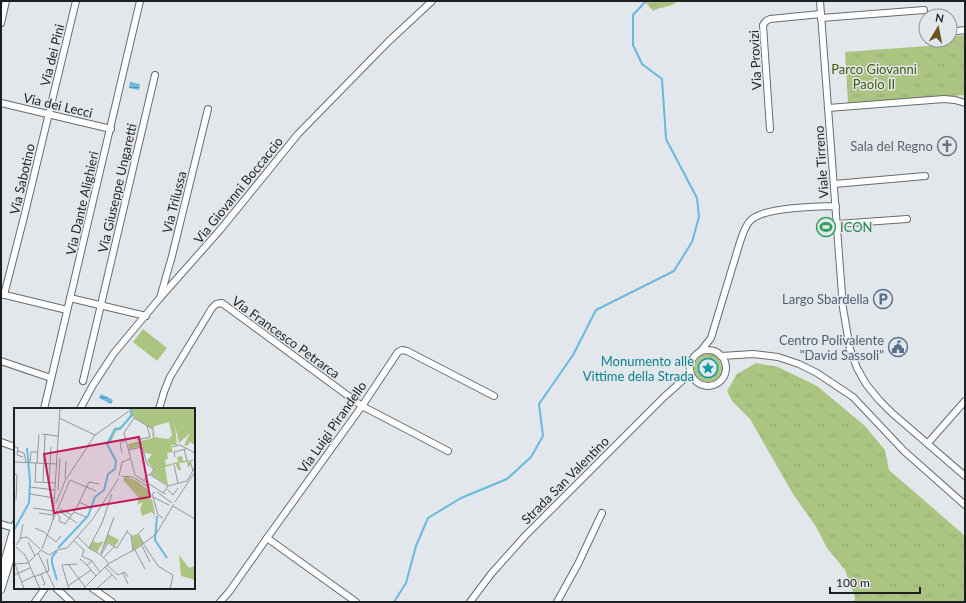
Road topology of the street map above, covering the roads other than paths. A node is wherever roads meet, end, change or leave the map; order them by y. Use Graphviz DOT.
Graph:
graph roads {
  1 [pos="6,1"];
  2 [pos="76,1"];
  3 [pos="140,1"];
  4 [pos="432,1"];
  5 [pos="820,1"];
  6 [pos="918,10"];
  7 [pos="821,16"];
  8 [pos="1,23"];
  9 [pos="155,75"];
  10 [pos="1,103"];
  11 [pos="965,103"];
  12 [pos="828,108"];
  13 [pos="208,109"];
  14 [pos="48,114"];
  15 [pos="111,129"];
  16 [pos="770,129"];
  17 [pos="925,176"];
  18 [pos="834,184"];
  19 [pos="836,206"];
  20 [pos="907,219"];
  21 [pos="837,224"];
  22 [pos="3,294"];
  23 [pos="70,298"];
  24 [pos="159,299"];
  25 [pos="100,306"];
  26 [pos="67,310"];
  27 [pos="146,316"];
  28 [pos="711,338"];
  29 [pos="700,352"];
  30 [pos="714,352"];
  31 [pos="738,354"];
  32 [pos="721,356"];
  33 [pos="1,361"];
  34 [pos="726,366"];
  35 [pos="690,371"];
  36 [pos="51,378"];
  37 [pos="683,380"];
  38 [pos="83,381"];
  39 [pos="695,381"];
  40 [pos="494,396"];
  41 [pos="965,401"];
  42 [pos="362,406"];
  43 [pos="44,408"];
  44 [pos="80,408"];
  45 [pos="159,408"];
  46 [pos="1,442"];
  47 [pos="928,443"];
  48 [pos="14,447"];
  49 [pos="448,451"];
  50 [pos="965,476"];
  51 [pos="965,505"];
  52 [pos="602,513"];
  53 [pos="1,524"];
  54 [pos="14,526"];
  55 [pos="267,538"];
  56 [pos="14,548"];
  57 [pos="1,573"];
  58 [pos="44,589"];
  59 [pos="57,589"];
  60 [pos="93,589"];
  61 [pos="1,590"];
  62 [pos="35,602"];
  63 [pos="71,602"];
  64 [pos="112,602"];
  65 [pos="220,602"];
  66 [pos="356,602"];
  67 [pos="470,602"];
  68 [pos="557,602"];
  1 -- 8 [label="street"];
  2 -- 14 [label="street, Via dei Pini"];
  3 -- 15 [label="street, Via Dante Alighieri"];
  4 -- 24 [label="street, Via Giovanni Boccaccio"];
  5 -- 7 [label="street, Viale Tirreno"];
  6 -- 7 [label="street, Via Provizi"];
  7 -- 12 [label="street, Viale Tirreno"];
  7 -- 16 [label="street, Via Provizi"];
  9 -- 25 [label="street, Via Giuseppe Ungaretti"];
  10 -- 14 [label="street, Via dei Lecci"];
  11 -- 12 [label="street"];
  12 -- 18 [label="street, Viale Tirreno"];
  13 -- 24 [label="street, Via Trilussa"];
  14 -- 15 [label="street, Via dei Lecci"];
  14 -- 22 [label="street, Via Sabotino"];
  15 -- 23 [label="street, Via Dante Alighieri"];
  17 -- 18 [label="street"];
  18 -- 19 [label="street, Viale Tirreno"];
  19 -- 21 [label="street, Viale Tirreno"];
  19 -- 28 [label="street"];
  20 -- 21 [label="street"];
  21 -- 47 [label="street, Viale Tirreno"];
  22 -- 26 [label="street"];
  23 -- 25 [label="street"];
  23 -- 26 [label="street, Via Dante Alighieri"];
  24 -- 27 [label="street, Via Giovanni Boccaccio"];
  25 -- 27 [label="street"];
  25 -- 38 [label="street, Via Giuseppe Ungaretti"];
  26 -- 36 [label="street, Via Dante Alighieri"];
  27 -- 44 [label="street, Via Giovanni Boccaccio"];
  28 -- 29 [label="street"];
  28 -- 30 [label="street"];
  29 -- 30 [label="street"];
  29 -- 35 [label="street"];
  30 -- 32 [label="street"];
  31 -- 32 [label="street"];
  31 -- 34 [label="street"];
  31 -- 51 [label="street"];
  32 -- 34 [label="street"];
  33 -- 36 [label="street"];
  34 -- 39 [label="street"];
  35 -- 37 [label="street, Strada San Valentino"];
  35 -- 39 [label="street"];
  36 -- 43 [label="street, Via Dante Alighieri"];
  37 -- 39 [label="street"];
  37 -- 67 [label="street, Strada San Valentino"];
  40 -- 42 [label="street, Via Luigi Pirandello"];
  41 -- 47 [label="street"];
  42 -- 45 [label="street, Via Francesco Petrarca"];
  42 -- 49 [label="street"];
  42 -- 55 [label="street, Via Luigi Pirandello"];
  46 -- 48 [label="street"];
  47 -- 50 [label="street, Viale Tirreno"];
  52 -- 68 [label="street"];
  53 -- 54 [label="street"];
  54 -- 57 [label="street"];
  55 -- 65 [label="street, Via Luigi Pirandello"];
  55 -- 66 [label="street"];
  56 -- 61 [label="street"];
  58 -- 62 [label="street"];
  59 -- 63 [label="street"];
  60 -- 64 [label="street"];
}
